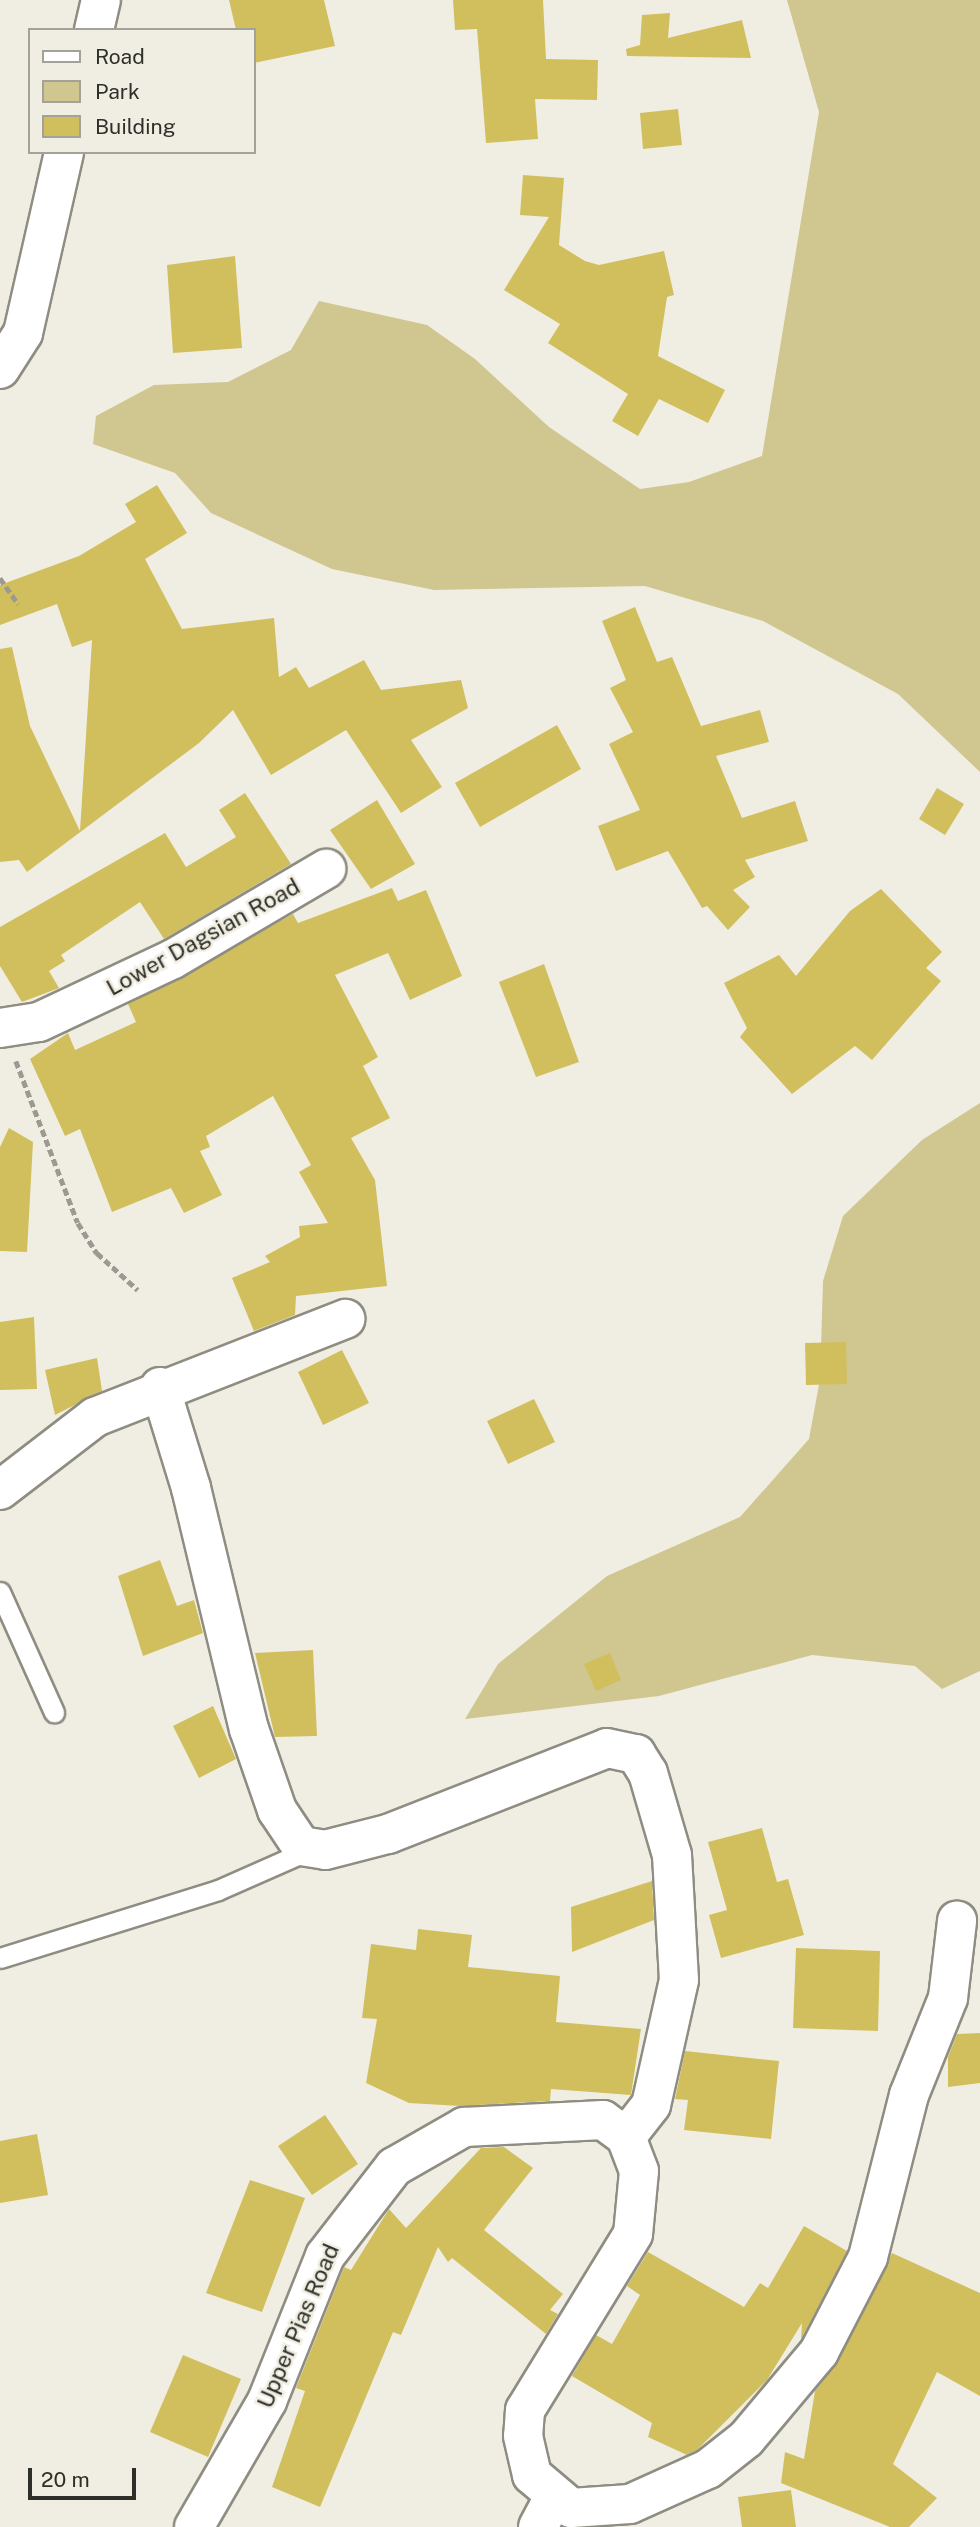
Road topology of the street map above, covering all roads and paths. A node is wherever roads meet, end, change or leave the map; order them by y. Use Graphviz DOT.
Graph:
graph roads {
  1 [pos="101,0"];
  2 [pos="94,28"];
  3 [pos="64,154"];
  4 [pos="0,369"];
  5 [pos="0,578"];
  6 [pos="18,604"];
  7 [pos="326,869"];
  8 [pos="2,1028"];
  9 [pos="138,1290"];
  10 [pos="345,1318"];
  11 [pos="160,1387"];
  12 [pos="0,1490"];
  13 [pos="0,1592"];
  14 [pos="54,1712"];
  15 [pos="311,1849"];
  16 [pos="957,1921"];
  17 [pos="0,1958"];
  18 [pos="626,2137"];
  19 [pos="545,2513"];
  20 [pos="194,2527"];
  1 -- 2 [label="street"];
  3 -- 4 [label="street"];
  5 -- 6 [label="path"];
  7 -- 8 [label="street, Lower Dagsian Road"];
  8 -- 9 [label="path"];
  10 -- 11 [label="street"];
  11 -- 12 [label="street"];
  11 -- 15 [label="street"];
  13 -- 14 [label="lane"];
  15 -- 17 [label="lane"];
  15 -- 18 [label="street"];
  16 -- 19 [label="street"];
  18 -- 19 [label="street"];
  18 -- 20 [label="street, Upper Pias Road"];
}
